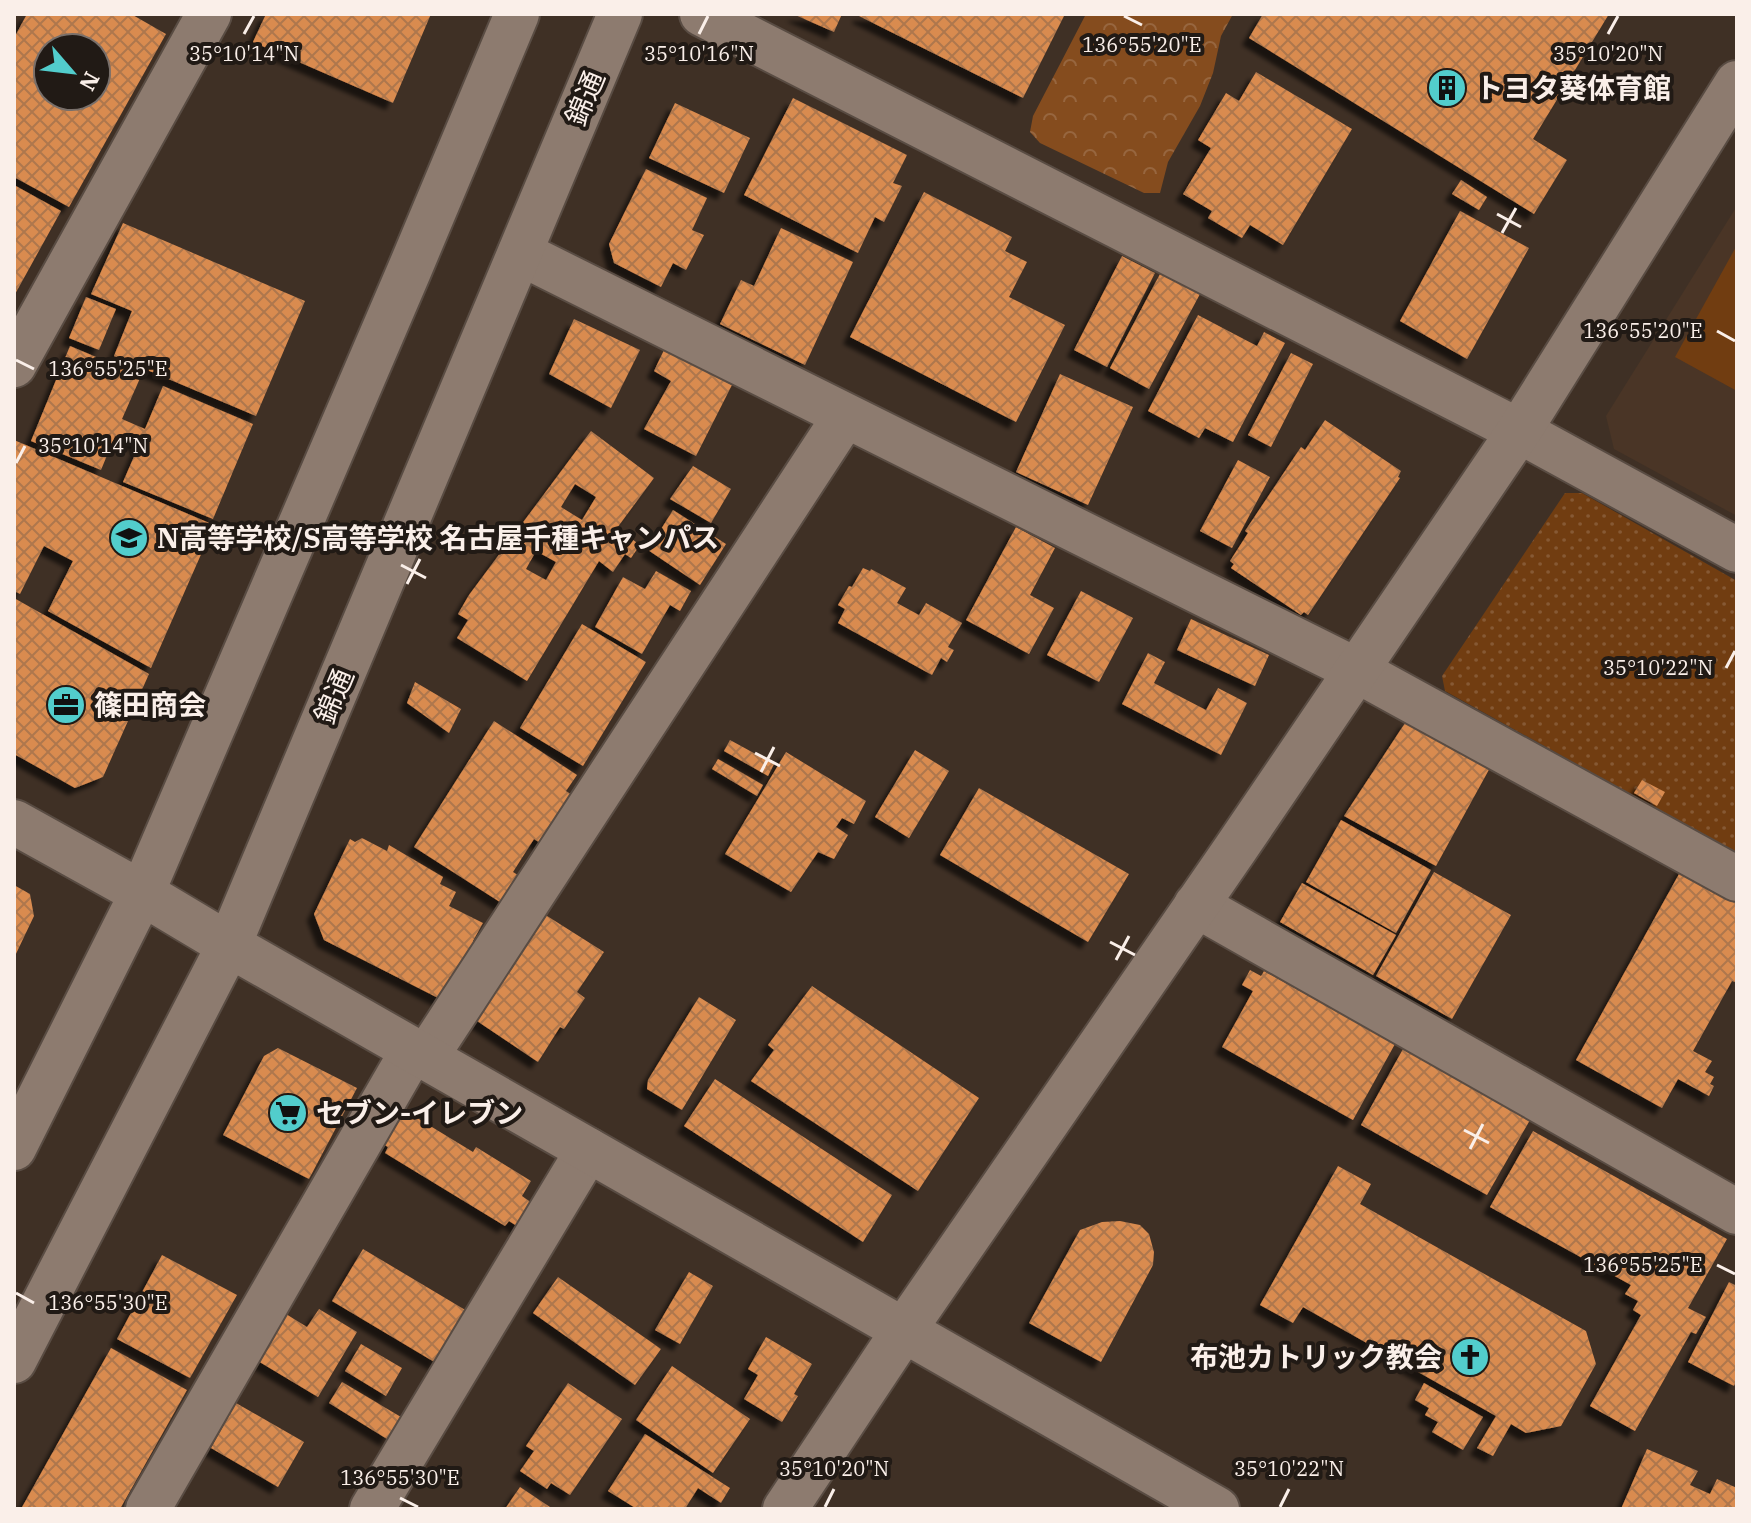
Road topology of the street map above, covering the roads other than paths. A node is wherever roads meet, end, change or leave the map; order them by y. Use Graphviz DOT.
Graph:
graph roads {
  1 [pos="209,14"];
  2 [pos="517,14"];
  3 [pos="620,14"];
  4 [pos="702,14"];
  5 [pos="1737,83"];
  6 [pos="520,253"];
  7 [pos="14,365"];
  8 [pos="845,416"];
  9 [pos="1519,431"];
  10 [pos="1737,550"];
  11 [pos="1356,670"];
  12 [pos="14,822"];
  13 [pos="1737,879"];
  14 [pos="142,893"];
  15 [pos="1196,905"];
  16 [pos="229,945"];
  17 [pos="419,1054"];
  18 [pos="14,1148"];
  19 [pos="588,1150"];
  20 [pos="1737,1212"];
  21 [pos="904,1330"];
  22 [pos="14,1361"];
  23 [pos="148,1509"];
  24 [pos="372,1509"];
  25 [pos="785,1509"];
  26 [pos="1217,1509"];
  1 -- 7 [label="street"];
  2 -- 14 [label="street"];
  3 -- 6 [label="street, 錦通"];
  4 -- 9 [label="street"];
  5 -- 9 [label="street"];
  6 -- 8 [label="street"];
  6 -- 16 [label="street, 錦通"];
  8 -- 11 [label="street"];
  8 -- 17 [label="street"];
  9 -- 10 [label="street"];
  9 -- 11 [label="street"];
  11 -- 13 [label="street"];
  11 -- 15 [label="street"];
  12 -- 14 [label="street"];
  14 -- 16 [label="street"];
  14 -- 18 [label="street"];
  15 -- 20 [label="street"];
  15 -- 21 [label="street"];
  16 -- 17 [label="street"];
  16 -- 22 [label="street, 錦通"];
  17 -- 19 [label="street"];
  17 -- 23 [label="street"];
  19 -- 21 [label="street"];
  19 -- 24 [label="street"];
  21 -- 25 [label="street"];
  21 -- 26 [label="street"];
}
